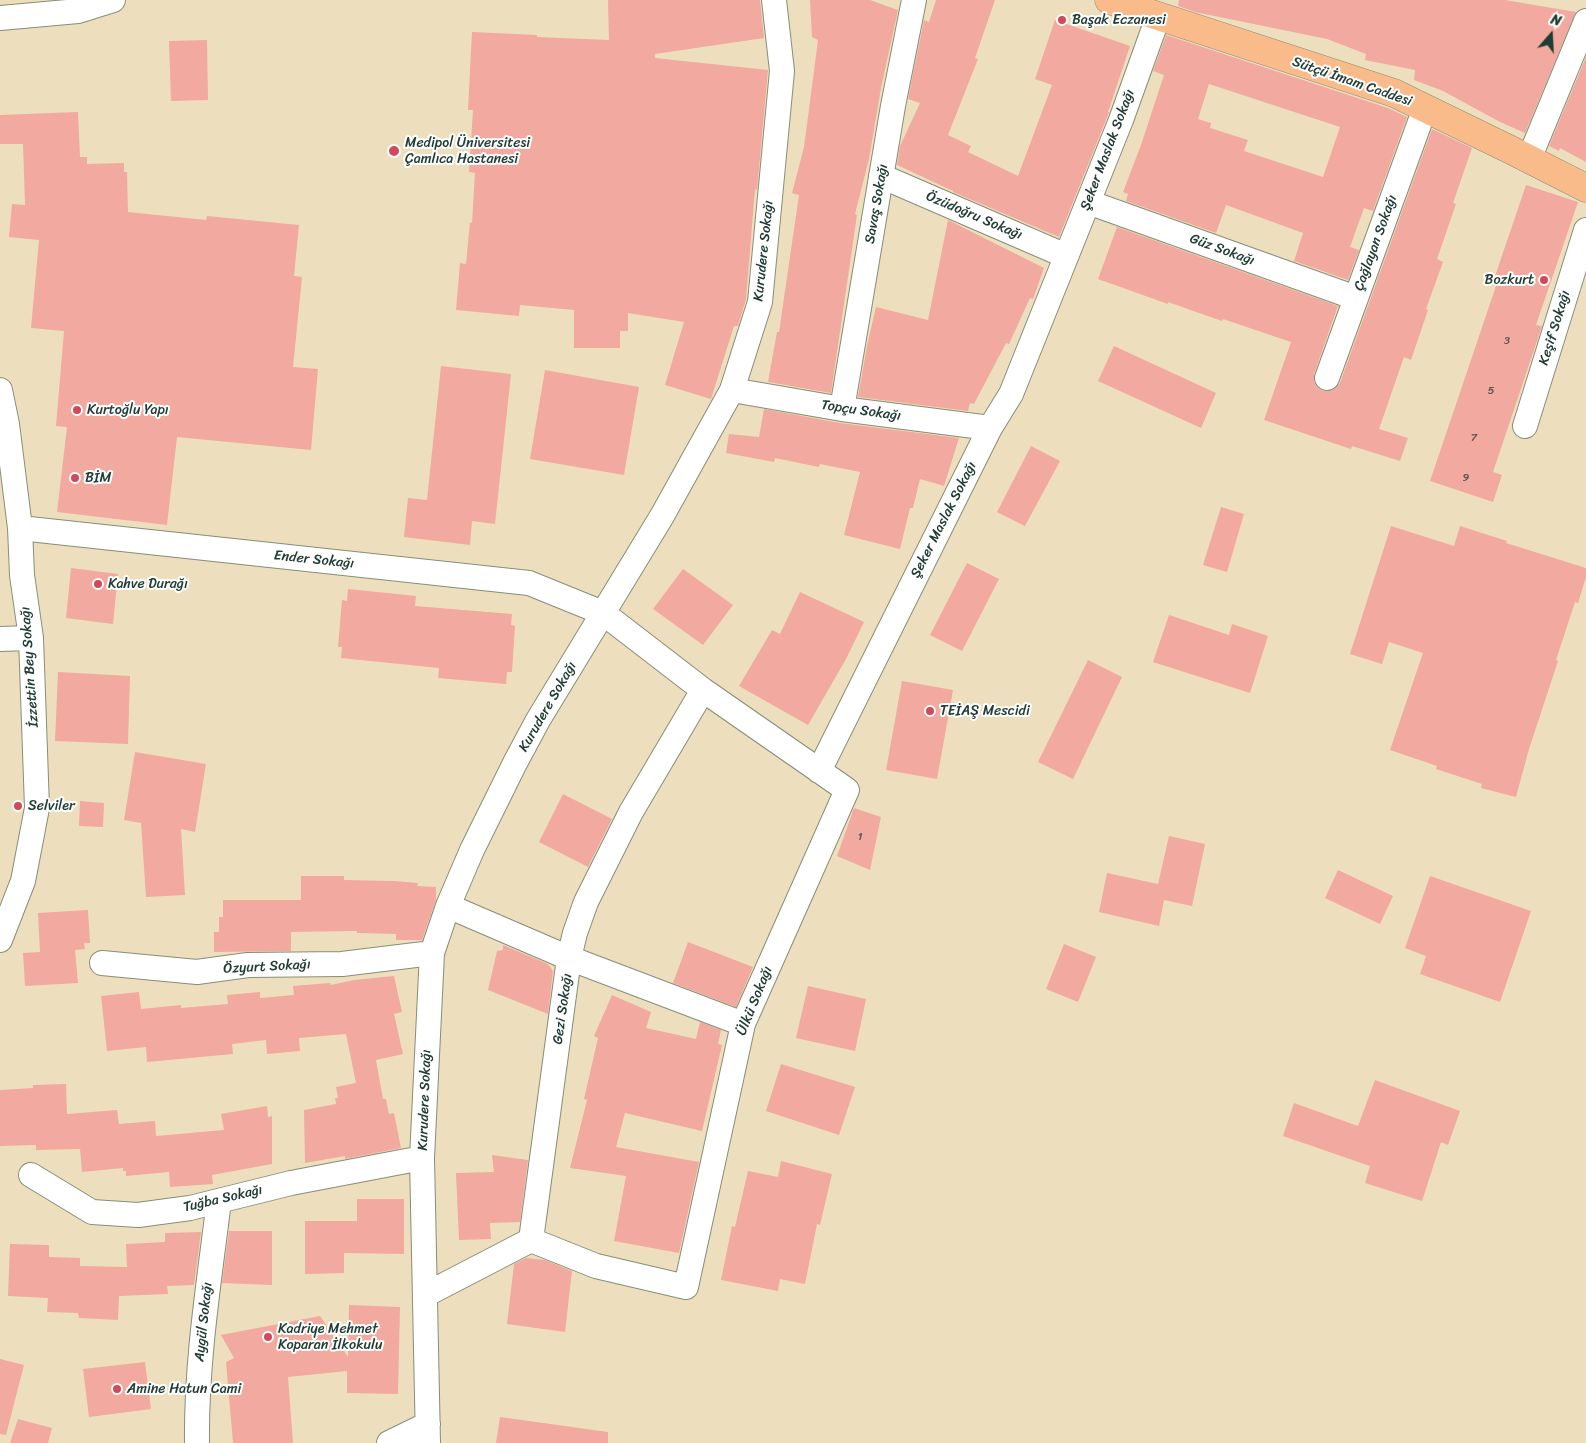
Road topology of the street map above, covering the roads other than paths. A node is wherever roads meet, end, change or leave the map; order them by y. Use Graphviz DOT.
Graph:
graph roads {
  1 [pos="113,0"];
  2 [pos="774,0"];
  3 [pos="1109,0"];
  4 [pos="911,1"];
  5 [pos="1148,9"];
  6 [pos="0,18"];
  7 [pos="1586,21"];
  8 [pos="1425,108"];
  9 [pos="1528,159"];
  10 [pos="881,176"];
  11 [pos="1586,188"];
  12 [pos="1088,202"];
  13 [pos="1586,230"];
  14 [pos="1066,256"];
  15 [pos="1356,298"];
  16 [pos="1327,378"];
  17 [pos="0,390"];
  18 [pos="732,390"];
  19 [pos="842,409"];
  20 [pos="1525,426"];
  21 [pos="990,428"];
  22 [pos="20,528"];
  23 [pos="603,613"];
  24 [pos="31,638"];
  25 [pos="0,639"];
  26 [pos="704,690"];
  27 [pos="819,771"];
  28 [pos="448,906"];
  29 [pos="0,940"];
  30 [pos="432,954"];
  31 [pos="569,958"];
  32 [pos="102,963"];
  33 [pos="743,1024"];
  34 [pos="422,1158"];
  35 [pos="31,1175"];
  36 [pos="219,1201"];
  37 [pos="532,1240"];
  38 [pos="425,1295"];
  39 [pos="428,1433"];
  40 [pos="198,1443"];
  41 [pos="389,1443"];
  1 -- 6 [label="street"];
  2 -- 18 [label="street, Kurudere Sokağı"];
  3 -- 5 [label="main road, Sütçü İmam Caddesi"];
  4 -- 10 [label="street, Savaş Sokağı"];
  5 -- 8 [label="main road, Sütçü İmam Caddesi"];
  5 -- 12 [label="street, Şeker Maslak Sokağı"];
  7 -- 9 [label="street"];
  8 -- 9 [label="main road, Sütçü İmam Caddesi"];
  8 -- 15 [label="street, Çağlayan Sokağı"];
  9 -- 11 [label="main road, Sütçü İmam Caddesi"];
  10 -- 14 [label="street, Özüdoğru Sokağı"];
  10 -- 19 [label="street, Savaş Sokağı"];
  12 -- 14 [label="street, Şeker Maslak Sokağı"];
  12 -- 15 [label="street, Güz Sokağı"];
  13 -- 20 [label="street, Keşif Sokağı"];
  14 -- 21 [label="street, Şeker Maslak Sokağı"];
  15 -- 16 [label="street, Çağlayan Sokağı"];
  17 -- 22 [label="street, İzzettin Bey Sokağı"];
  18 -- 19 [label="street, Topçu Sokağı"];
  18 -- 23 [label="street, Kurudere Sokağı"];
  19 -- 21 [label="street, Topçu Sokağı"];
  21 -- 27 [label="street, Şeker Maslak Sokağı"];
  22 -- 23 [label="street, Ender Sokağı"];
  22 -- 24 [label="street, İzzettin Bey Sokağı"];
  23 -- 26 [label="street"];
  23 -- 28 [label="street, Kurudere Sokağı"];
  24 -- 25 [label="street"];
  24 -- 29 [label="street, İzzettin Bey Sokağı"];
  26 -- 27 [label="street"];
  26 -- 31 [label="street, Gezi Sokağı"];
  27 -- 33 [label="street, Ülkü Sokağı"];
  28 -- 30 [label="street, Kurudere Sokağı"];
  28 -- 31 [label="street"];
  30 -- 32 [label="street, Özyurt Sokağı"];
  30 -- 34 [label="street, Kurudere Sokağı"];
  31 -- 33 [label="street"];
  31 -- 37 [label="street, Gezi Sokağı"];
  33 -- 37 [label="street, Ülkü Sokağı"];
  34 -- 36 [label="street, Tuğba Sokağı"];
  34 -- 38 [label="street, Kurudere Sokağı"];
  35 -- 36 [label="street, Tuğba Sokağı"];
  36 -- 40 [label="street, Aygül Sokağı"];
  37 -- 38 [label="street"];
  38 -- 39 [label="street, Kurudere Sokağı"];
  39 -- 41 [label="street"];
}
